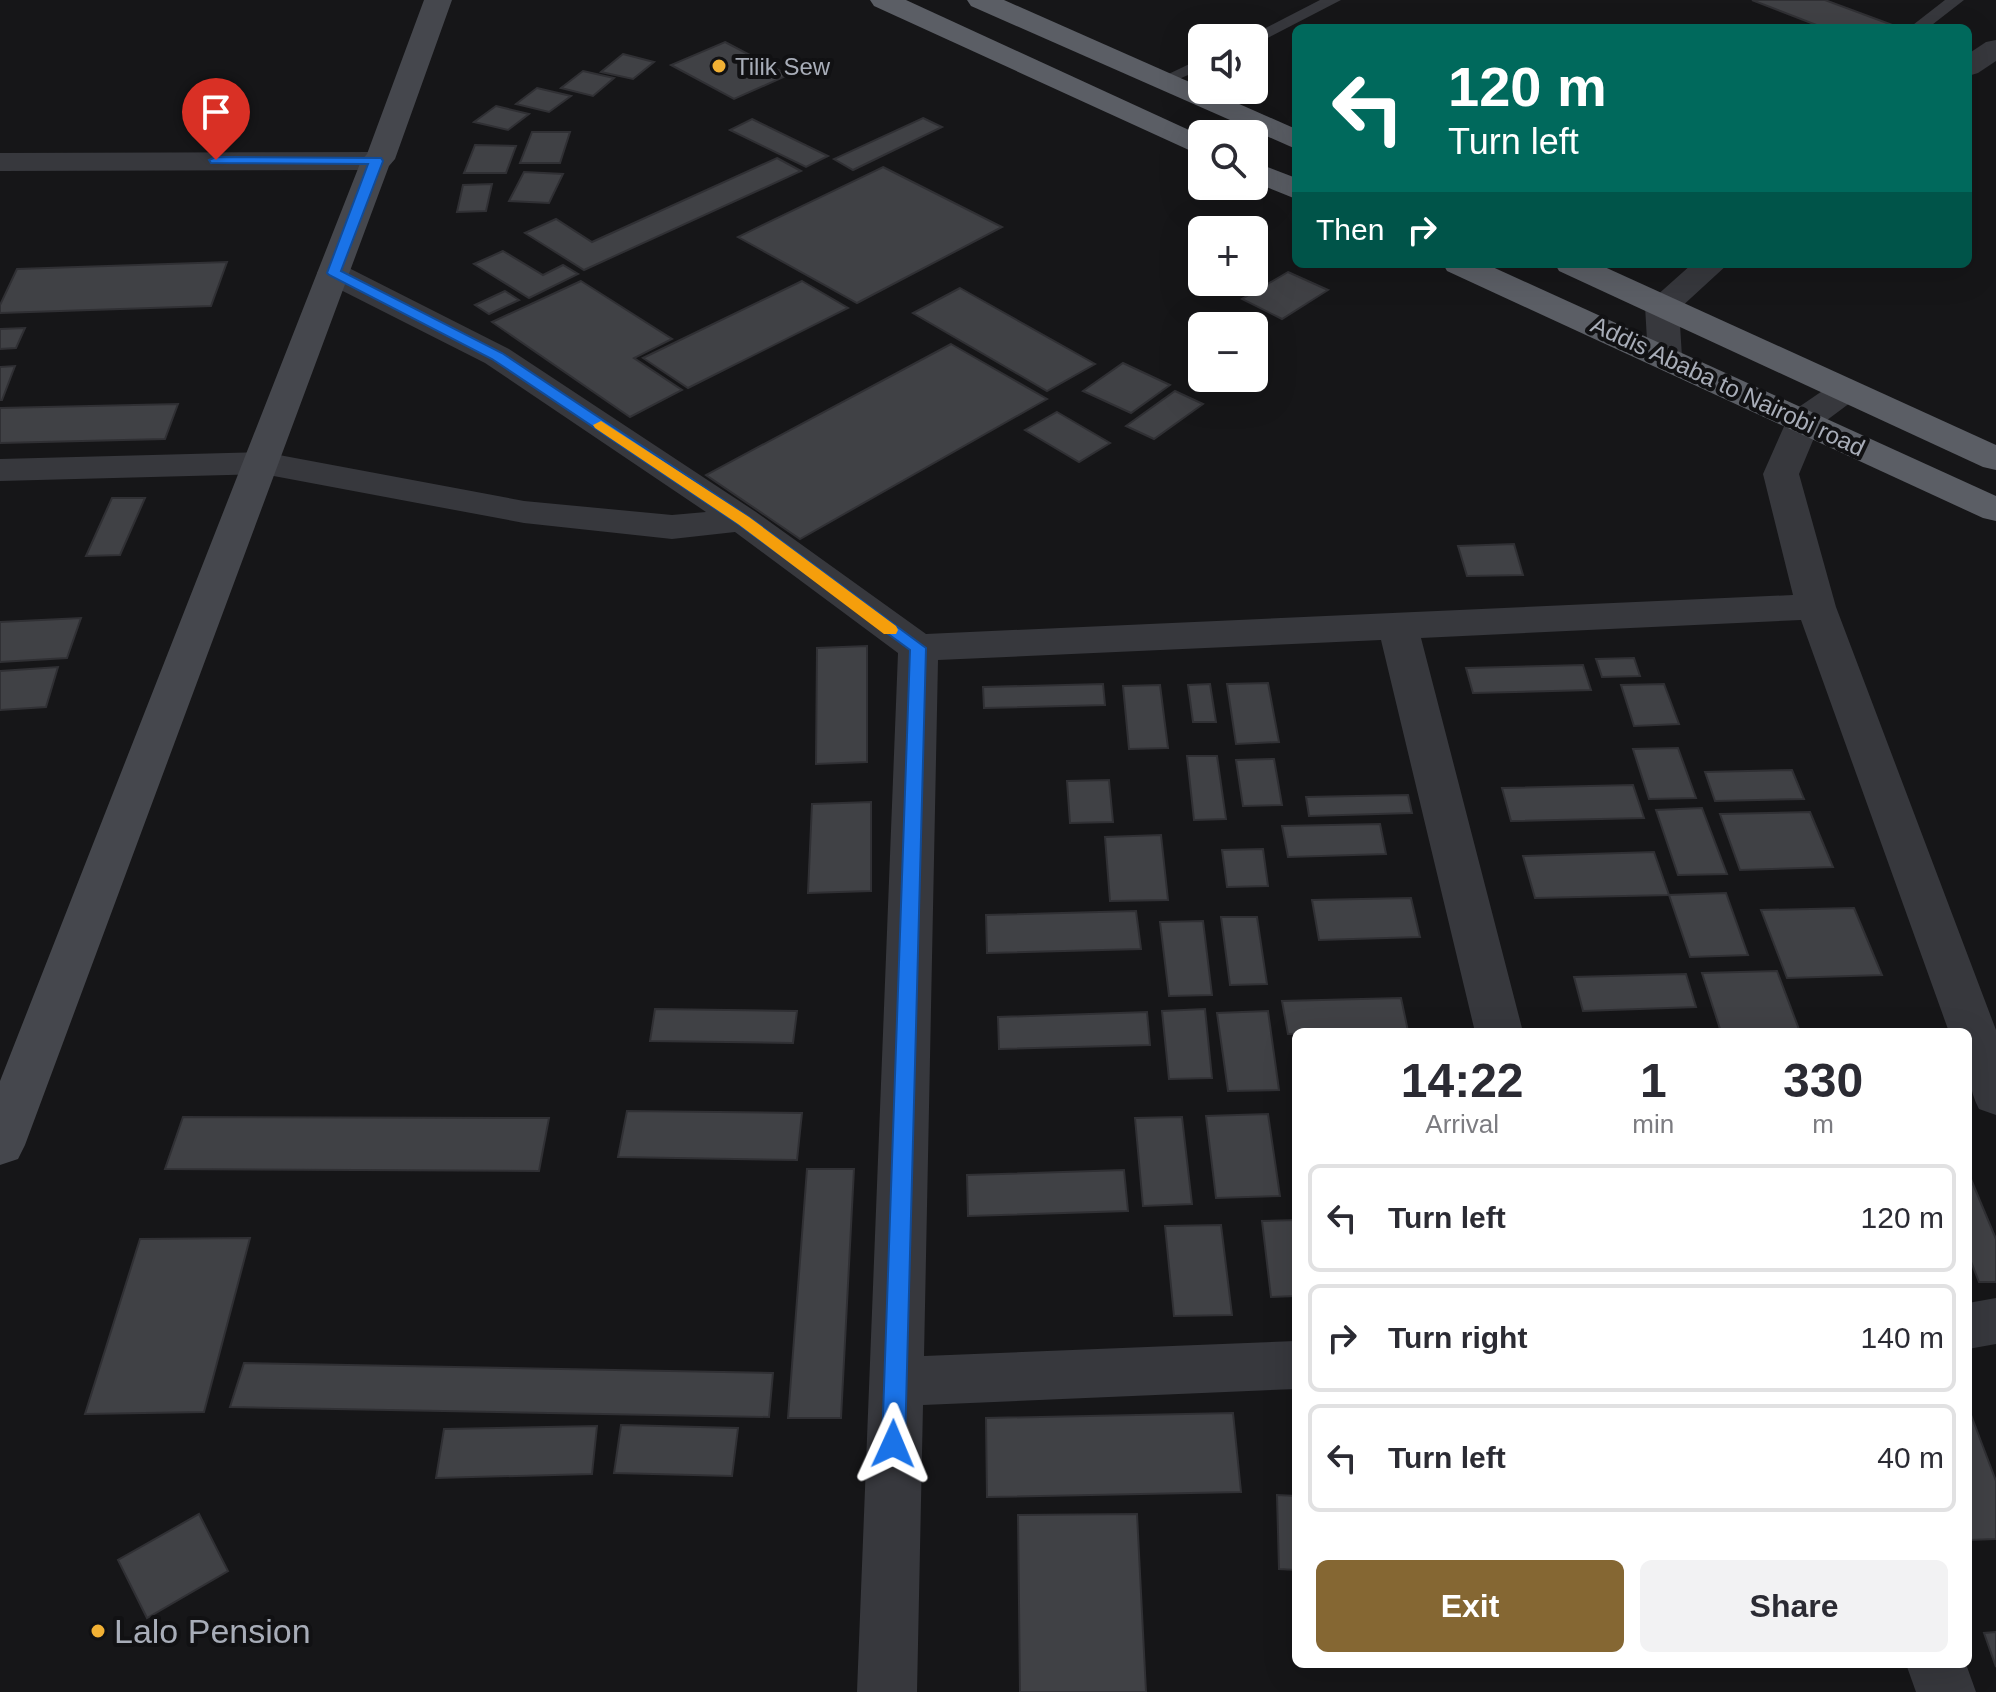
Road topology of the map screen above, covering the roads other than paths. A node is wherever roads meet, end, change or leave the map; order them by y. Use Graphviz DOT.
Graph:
graph roads {
  1 [pos="438,0"];
  2 [pos="884,0"];
  3 [pos="981,0"];
  4 [pos="1333,0"];
  5 [pos="1956,0"];
  6 [pos="1923,24"];
  7 [pos="1268,31"];
  8 [pos="1996,48"];
  9 [pos="1972,64"];
  10 [pos="1188,69"];
  11 [pos="1165,80"];
  12 [pos="1292,138"];
  13 [pos="1188,141"];
  14 [pos="376,161"];
  15 [pos="0,162"];
  16 [pos="1268,177"];
  17 [pos="1292,188"];
  18 [pos="1468,268"];
  19 [pos="1580,268"];
  20 [pos="1707,268"];
  21 [pos="333,273"];
  22 [pos="1662,306"];
  23 [pos="1665,357"];
  24 [pos="1846,390"];
  25 [pos="1803,421"];
  26 [pos="1996,459"];
  27 [pos="263,463"];
  28 [pos="0,470"];
  29 [pos="1996,510"];
  30 [pos="743,520"];
  31 [pos="1816,607"];
  32 [pos="1398,627"];
  33 [pos="918,648"];
  34 [pos="1498,1028"];
  35 [pos="1971,1028"];
  36 [pos="1972,1030"];
  37 [pos="1996,1095"];
  38 [pos="0,1145"];
  39 [pos="1996,1321"];
  40 [pos="1972,1325"];
  41 [pos="1292,1365"];
  42 [pos="895,1382"];
  43 [pos="1937,1668"];
  44 [pos="887,1692"];
  45 [pos="1946,1692"];
  1 -- 14 [label="main road"];
  2 -- 13 [label="highway"];
  3 -- 11 [label="highway"];
  4 -- 7 [label="lane"];
  5 -- 6 [label="lane"];
  8 -- 9 [label="street"];
  10 -- 11 [label="lane"];
  11 -- 12 [label="highway"];
  14 -- 15 [label="street"];
  14 -- 21 [label="main road"];
  16 -- 17 [label="highway"];
  18 -- 23 [label="highway, Addis Ababa to Nairobi road"];
  19 -- 22 [label="highway, Addis Ababa to Nairobi road"];
  20 -- 22 [label="street"];
  21 -- 27 [label="main road"];
  21 -- 30 [label="street"];
  22 -- 23 [label="street"];
  22 -- 24 [label="highway, Addis Ababa to Nairobi road"];
  23 -- 25 [label="highway, Addis Ababa to Nairobi road"];
  24 -- 25 [label="street"];
  24 -- 26 [label="highway, Addis Ababa to Nairobi road"];
  25 -- 29 [label="highway, Addis Ababa to Nairobi road"];
  25 -- 31 [label="street"];
  27 -- 28 [label="street"];
  27 -- 30 [label="street"];
  27 -- 38 [label="main road"];
  30 -- 33 [label="street"];
  31 -- 32 [label="street"];
  31 -- 35 [label="street"];
  32 -- 33 [label="street"];
  32 -- 34 [label="street"];
  33 -- 42 [label="street"];
  36 -- 37 [label="street"];
  39 -- 40 [label="street"];
  41 -- 42 [label="street"];
  42 -- 44 [label="street"];
  43 -- 45 [label="street"];
}
